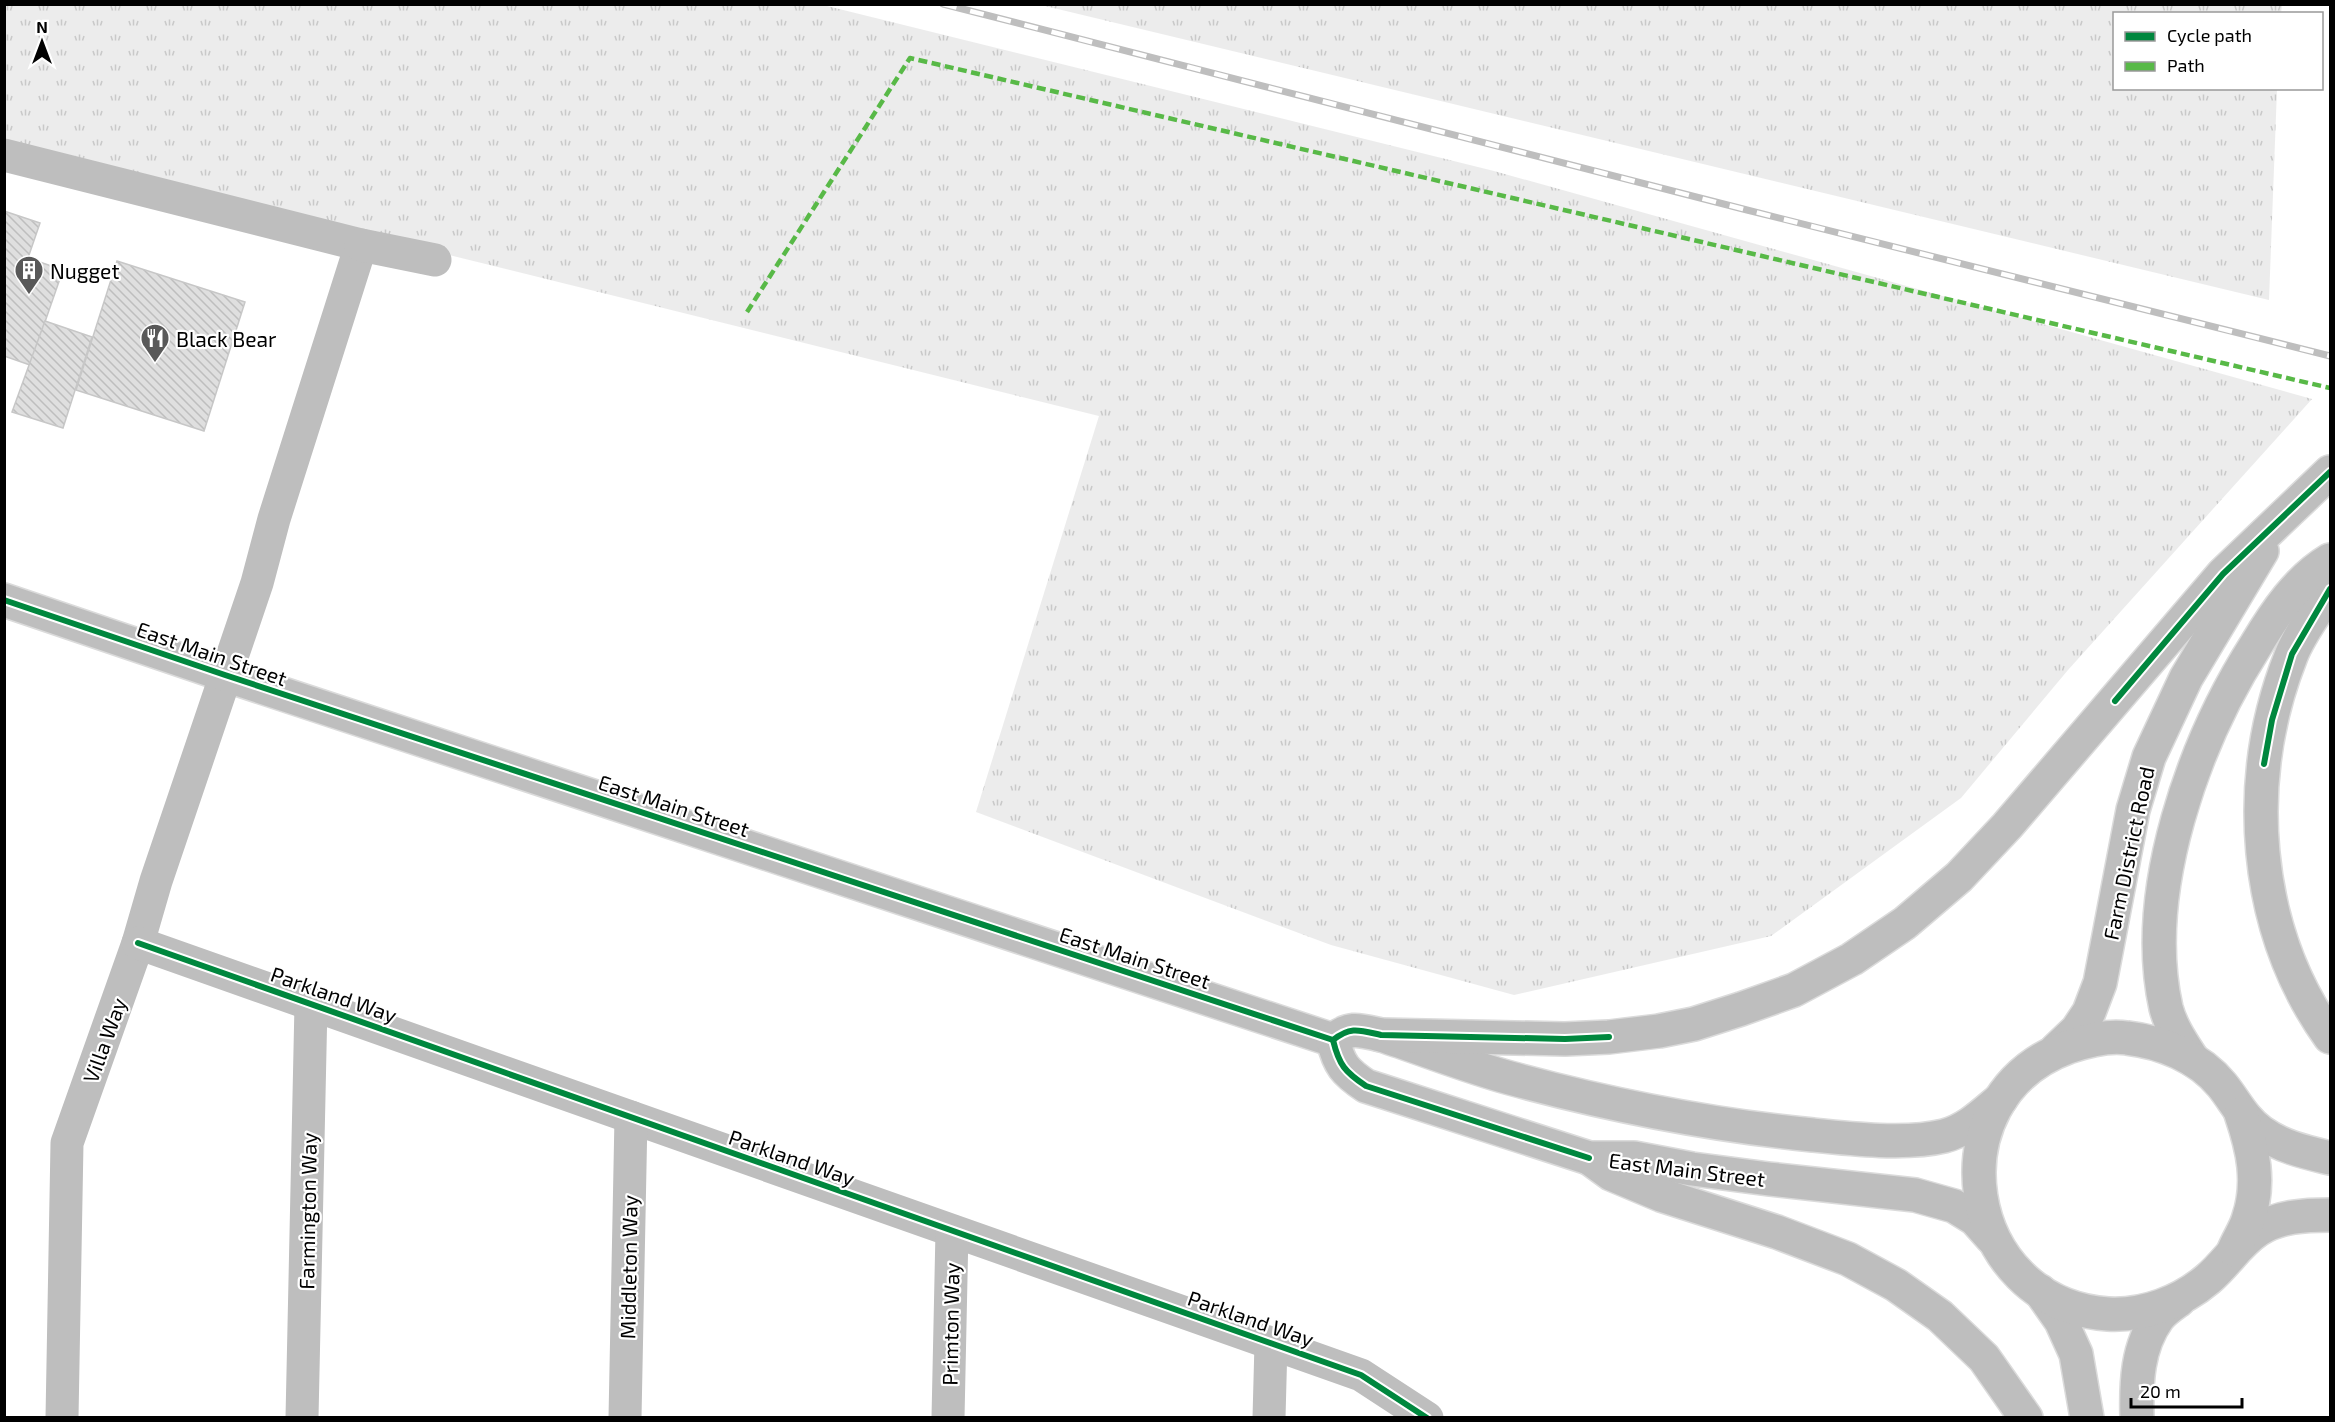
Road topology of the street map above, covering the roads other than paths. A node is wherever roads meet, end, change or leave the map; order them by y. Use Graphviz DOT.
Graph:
graph roads {
  1 [pos="4,155"];
  2 [pos="362,245"];
  3 [pos="435,260"];
  4 [pos="2331,472"];
  5 [pos="2276,526"];
  6 [pos="2331,560"];
  7 [pos="2331,589"];
  8 [pos="4,600"];
  9 [pos="225,675"];
  10 [pos="138,943"];
  11 [pos="311,1004"];
  12 [pos="1380,1035"];
  13 [pos="2331,1037"];
  14 [pos="1333,1040"];
  15 [pos="2054,1052"];
  16 [pos="2193,1060"];
  17 [pos="2001,1099"];
  18 [pos="2241,1113"];
  19 [pos="631,1117"];
  20 [pos="1589,1158"];
  21 [pos="2331,1158"];
  22 [pos="2331,1215"];
  23 [pos="952,1231"];
  24 [pos="1992,1238"];
  25 [pos="2233,1252"];
  26 [pos="2040,1292"];
  27 [pos="2179,1299"];
  28 [pos="1271,1343"];
  29 [pos="62,1418"];
  30 [pos="302,1418"];
  31 [pos="625,1418"];
  32 [pos="948,1418"];
  33 [pos="1269,1418"];
  34 [pos="1427,1418"];
  35 [pos="2026,1418"];
  36 [pos="2087,1418"];
  37 [pos="2137,1418"];
  1 -- 2 [label="main road"];
  2 -- 3 [label="main road"];
  2 -- 9 [label="main road, Villa Way"];
  4 -- 5 [label="main road"];
  5 -- 12 [label="main road"];
  5 -- 15 [label="main road, Farm District Road"];
  6 -- 16 [label="main road"];
  7 -- 13 [label="main road"];
  8 -- 9 [label="main road, East Main Street"];
  9 -- 10 [label="main road, Villa Way"];
  9 -- 14 [label="main road, East Main Street"];
  10 -- 11 [label="main road, Parkland Way"];
  10 -- 29 [label="main road, Villa Way"];
  11 -- 19 [label="main road, Parkland Way"];
  11 -- 30 [label="main road, Farmington Way"];
  12 -- 14 [label="main road"];
  12 -- 17 [label="main road"];
  14 -- 20 [label="main road, East Main Street"];
  15 -- 16 [label="main road"];
  15 -- 17 [label="main road"];
  16 -- 18 [label="main road"];
  17 -- 24 [label="main road"];
  18 -- 21 [label="main road"];
  18 -- 25 [label="main road"];
  19 -- 23 [label="main road, Parkland Way"];
  19 -- 31 [label="main road, Middleton Way"];
  20 -- 24 [label="main road, East Main Street"];
  20 -- 35 [label="main road"];
  22 -- 25 [label="main road"];
  23 -- 28 [label="main road, Parkland Way"];
  23 -- 32 [label="main road, Primton Way"];
  24 -- 26 [label="main road"];
  25 -- 27 [label="main road"];
  26 -- 27 [label="main road"];
  26 -- 36 [label="main road"];
  27 -- 37 [label="main road"];
  28 -- 33 [label="main road"];
  28 -- 34 [label="main road, Parkland Way"];
}
